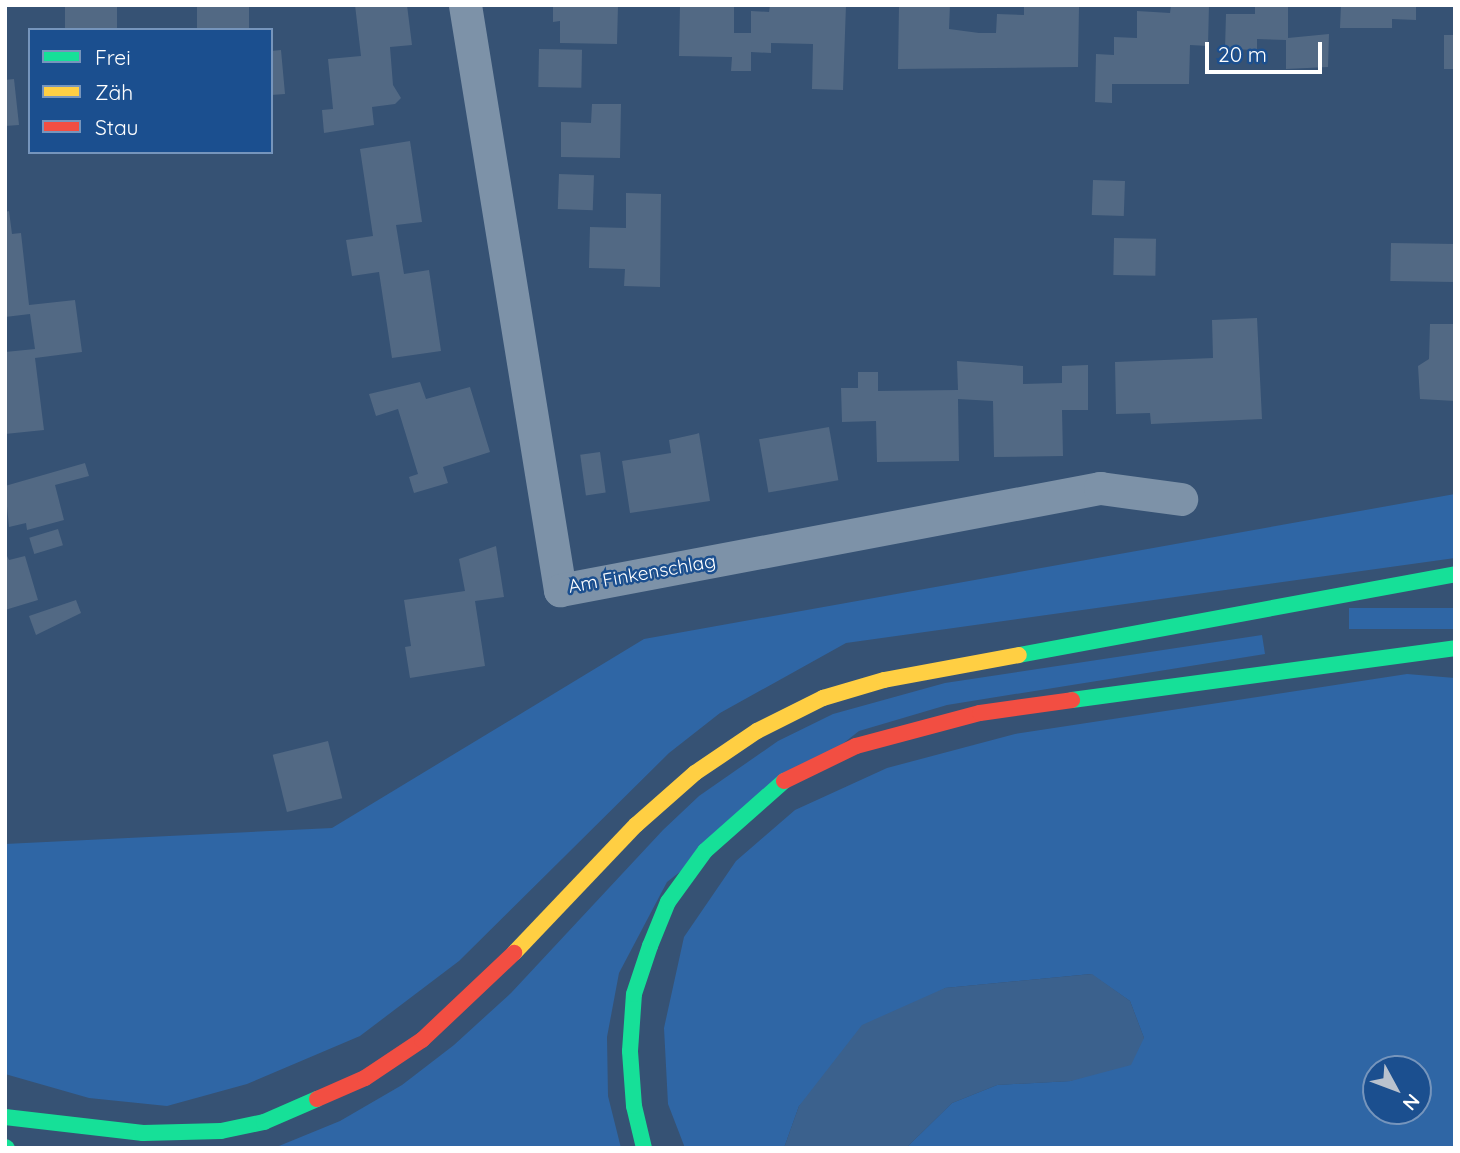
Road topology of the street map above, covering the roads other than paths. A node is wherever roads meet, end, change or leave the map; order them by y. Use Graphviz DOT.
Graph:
graph roads {
  1 [pos="465,5"];
  2 [pos="1181,499"];
  3 [pos="1455,574"];
  4 [pos="1455,583"];
  5 [pos="1368,590"];
  6 [pos="1451,650"];
  7 [pos="5,1116"];
  8 [pos="644,1148"];
  1 -- 2 [label="street, Am Finkenschlag"];
  3 -- 5 [label="highway"];
  4 -- 5 [label="highway"];
  5 -- 7 [label="highway"];
  6 -- 8 [label="highway"];
}
